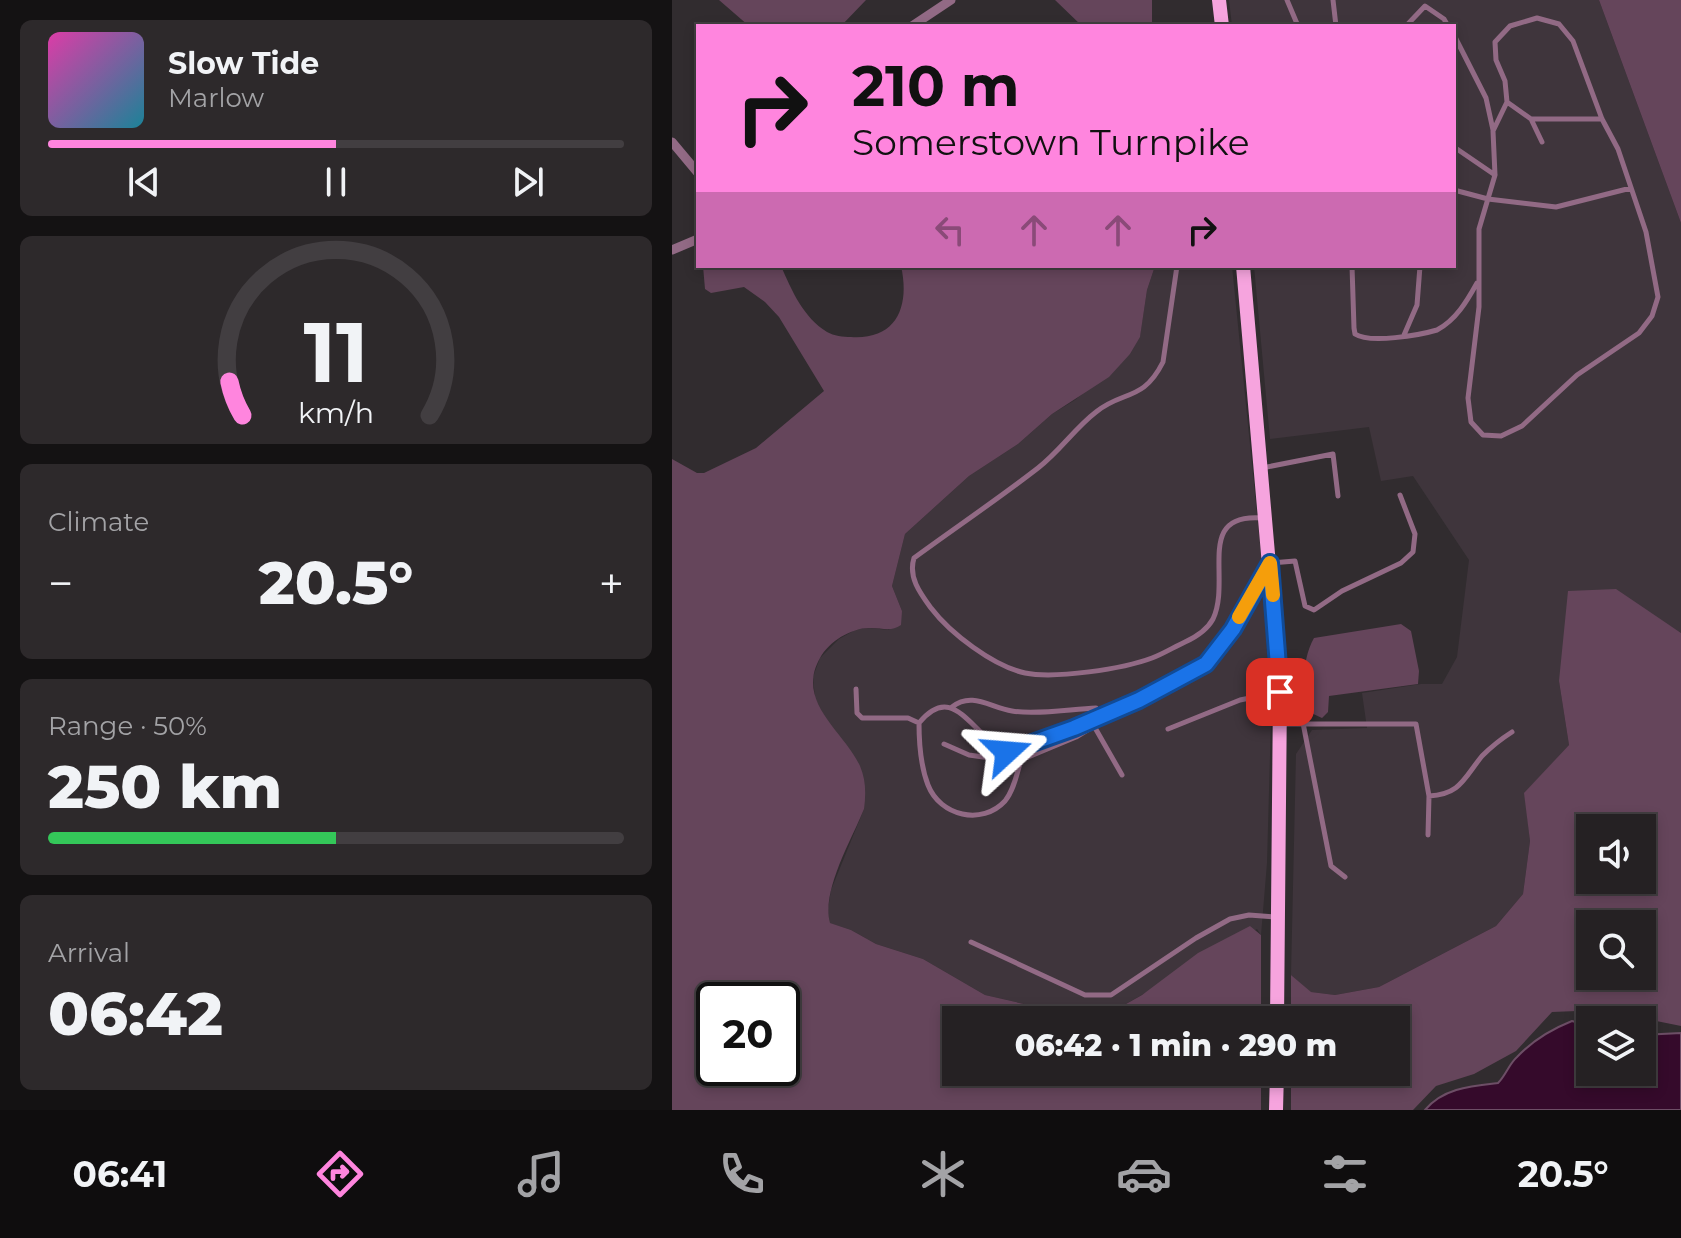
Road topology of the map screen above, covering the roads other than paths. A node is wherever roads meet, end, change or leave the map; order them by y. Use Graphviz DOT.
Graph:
graph roads {
  1 [pos="951,0"];
  2 [pos="1219,0"];
  3 [pos="1287,0"];
  4 [pos="1333,0"];
  5 [pos="915,24"];
  6 [pos="1222,24"];
  7 [pos="1297,24"];
  8 [pos="1336,24"];
  9 [pos="1408,24"];
  10 [pos="1447,24"];
  11 [pos="1456,39"];
  12 [pos="1507,102"];
  13 [pos="1531,119"];
  14 [pos="1602,119"];
  15 [pos="1493,131"];
  16 [pos="672,142"];
  17 [pos="1542,142"];
  18 [pos="1456,148"];
  19 [pos="696,171"];
  20 [pos="1495,175"];
  21 [pos="1631,188"];
  22 [pos="1456,191"];
  23 [pos="1488,199"];
  24 [pos="696,240"];
  25 [pos="672,250"];
  26 [pos="1177,268"];
  27 [pos="1243,268"];
  28 [pos="1352,268"];
  29 [pos="1420,268"];
  30 [pos="1479,280"];
  31 [pos="1404,335"];
  32 [pos="1261,468"];
  33 [pos="1400,495"];
  34 [pos="1338,496"];
  35 [pos="1266,518"];
  36 [pos="1270,563"];
  37 [pos="856,689"];
  38 [pos="1280,692"];
  39 [pos="952,707"];
  40 [pos="1096,708"];
  41 [pos="1096,719"];
  42 [pos="919,723"];
  43 [pos="1303,723"];
  44 [pos="1280,724"];
  45 [pos="1094,726"];
  46 [pos="1168,729"];
  47 [pos="1512,732"];
  48 [pos="944,744"];
  49 [pos="1007,752"];
  50 [pos="1021,760"];
  51 [pos="1122,775"];
  52 [pos="1429,796"];
  53 [pos="1428,835"];
  54 [pos="1345,877"];
  55 [pos="1278,917"];
  56 [pos="971,942"];
  57 [pos="1277,1006"];
  58 [pos="1277,1086"];
  59 [pos="1276,1110"];
  1 -- 5 [label="street"];
  2 -- 6 [label="main road"];
  3 -- 7 [label="lane"];
  4 -- 8 [label="lane"];
  9 -- 10 [label="lane"];
  11 -- 15 [label="lane"];
  12 -- 13 [label="lane"];
  12 -- 14 [label="lane"];
  12 -- 15 [label="lane"];
  13 -- 14 [label="lane"];
  13 -- 17 [label="lane"];
  14 -- 21 [label="lane"];
  15 -- 20 [label="lane"];
  16 -- 19 [label="street"];
  18 -- 20 [label="lane"];
  20 -- 23 [label="lane"];
  21 -- 23 [label="lane"];
  21 -- 30 [label="lane"];
  22 -- 23 [label="lane"];
  23 -- 30 [label="lane"];
  24 -- 25 [label="street"];
  26 -- 35 [label="lane"];
  27 -- 32 [label="main road"];
  28 -- 31 [label="lane"];
  29 -- 31 [label="lane"];
  30 -- 31 [label="lane"];
  32 -- 34 [label="lane"];
  32 -- 35 [label="main road"];
  33 -- 36 [label="lane"];
  35 -- 36 [label="main road"];
  36 -- 38 [label="main road"];
  36 -- 41 [label="lane"];
  37 -- 42 [label="lane"];
  38 -- 44 [label="main road"];
  38 -- 46 [label="lane"];
  39 -- 40 [label="lane"];
  39 -- 42 [label="lane"];
  39 -- 49 [label="lane"];
  41 -- 45 [label="lane"];
  41 -- 49 [label="lane"];
  42 -- 50 [label="lane"];
  43 -- 44 [label="lane"];
  43 -- 52 [label="lane"];
  43 -- 54 [label="lane"];
  44 -- 55 [label="main road"];
  45 -- 50 [label="lane"];
  45 -- 51 [label="lane"];
  47 -- 52 [label="lane"];
  48 -- 49 [label="lane"];
  49 -- 50 [label="lane"];
  52 -- 53 [label="lane"];
  55 -- 56 [label="lane"];
  55 -- 57 [label="main road"];
  58 -- 59 [label="main road"];
}
